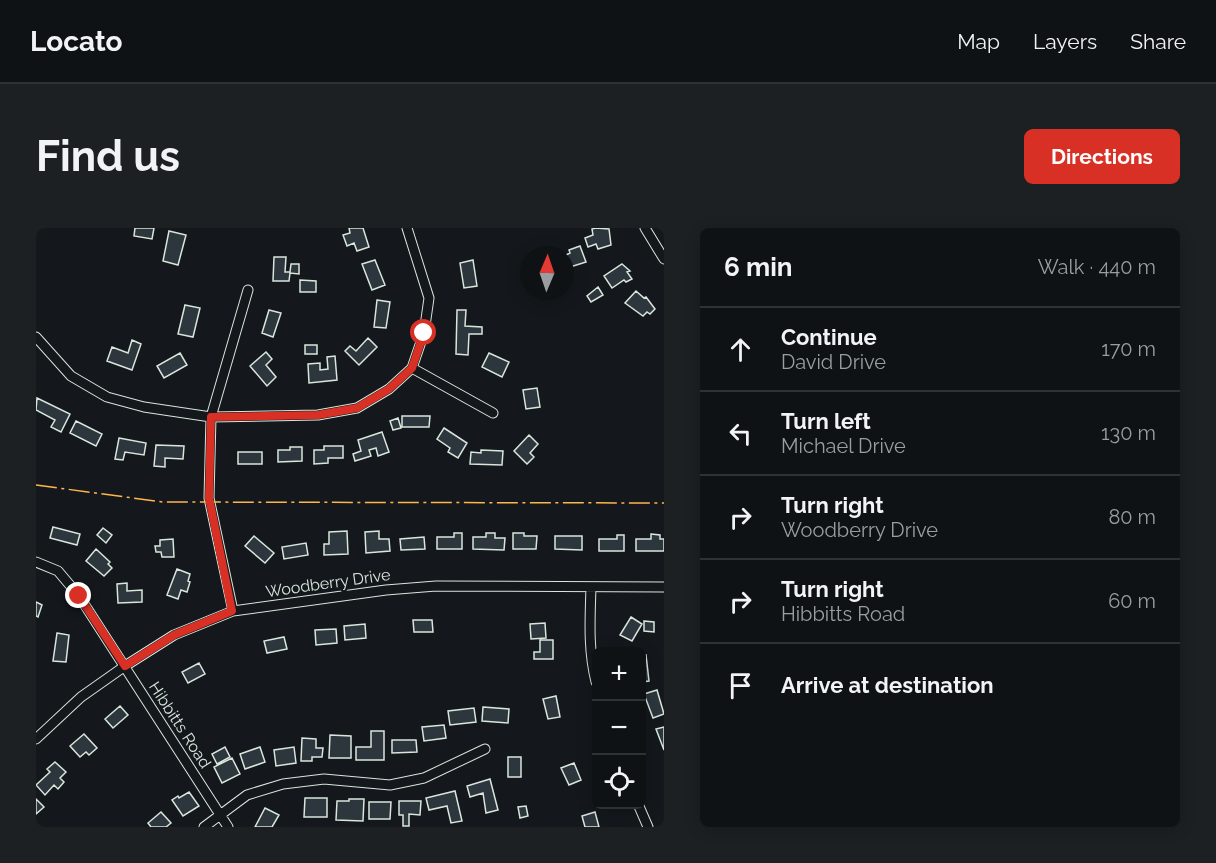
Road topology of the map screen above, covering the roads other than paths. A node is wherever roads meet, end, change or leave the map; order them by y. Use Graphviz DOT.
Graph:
graph roads {
  1 [pos="407,228"];
  2 [pos="645,228"];
  3 [pos="664,260"];
  4 [pos="248,290"];
  5 [pos="36,338"];
  6 [pos="412,368"];
  7 [pos="493,413"];
  8 [pos="211,417"];
  9 [pos="36,562"];
  10 [pos="591,587"];
  11 [pos="664,587"];
  12 [pos="232,611"];
  13 [pos="592,665"];
  14 [pos="125,666"];
  15 [pos="36,739"];
  16 [pos="485,749"];
  17 [pos="640,809"];
  18 [pos="220,815"];
  19 [pos="204,827"];
  20 [pos="228,827"];
  21 [pos="648,827"];
  1 -- 6 [label="street"];
  2 -- 3 [label="street"];
  4 -- 8 [label="street"];
  5 -- 8 [label="street"];
  6 -- 7 [label="street"];
  6 -- 8 [label="street"];
  8 -- 12 [label="street"];
  9 -- 14 [label="street, Hibbitts Road"];
  10 -- 11 [label="street, Woodberry Drive"];
  10 -- 12 [label="street, Woodberry Drive"];
  10 -- 13 [label="street"];
  12 -- 14 [label="street, Woodberry Drive"];
  14 -- 15 [label="street, Woodberry Drive"];
  14 -- 18 [label="street, Hibbitts Road"];
  16 -- 18 [label="street"];
  17 -- 21 [label="street"];
  18 -- 19 [label="street"];
  18 -- 20 [label="street, Hibbitts Road"];
}
